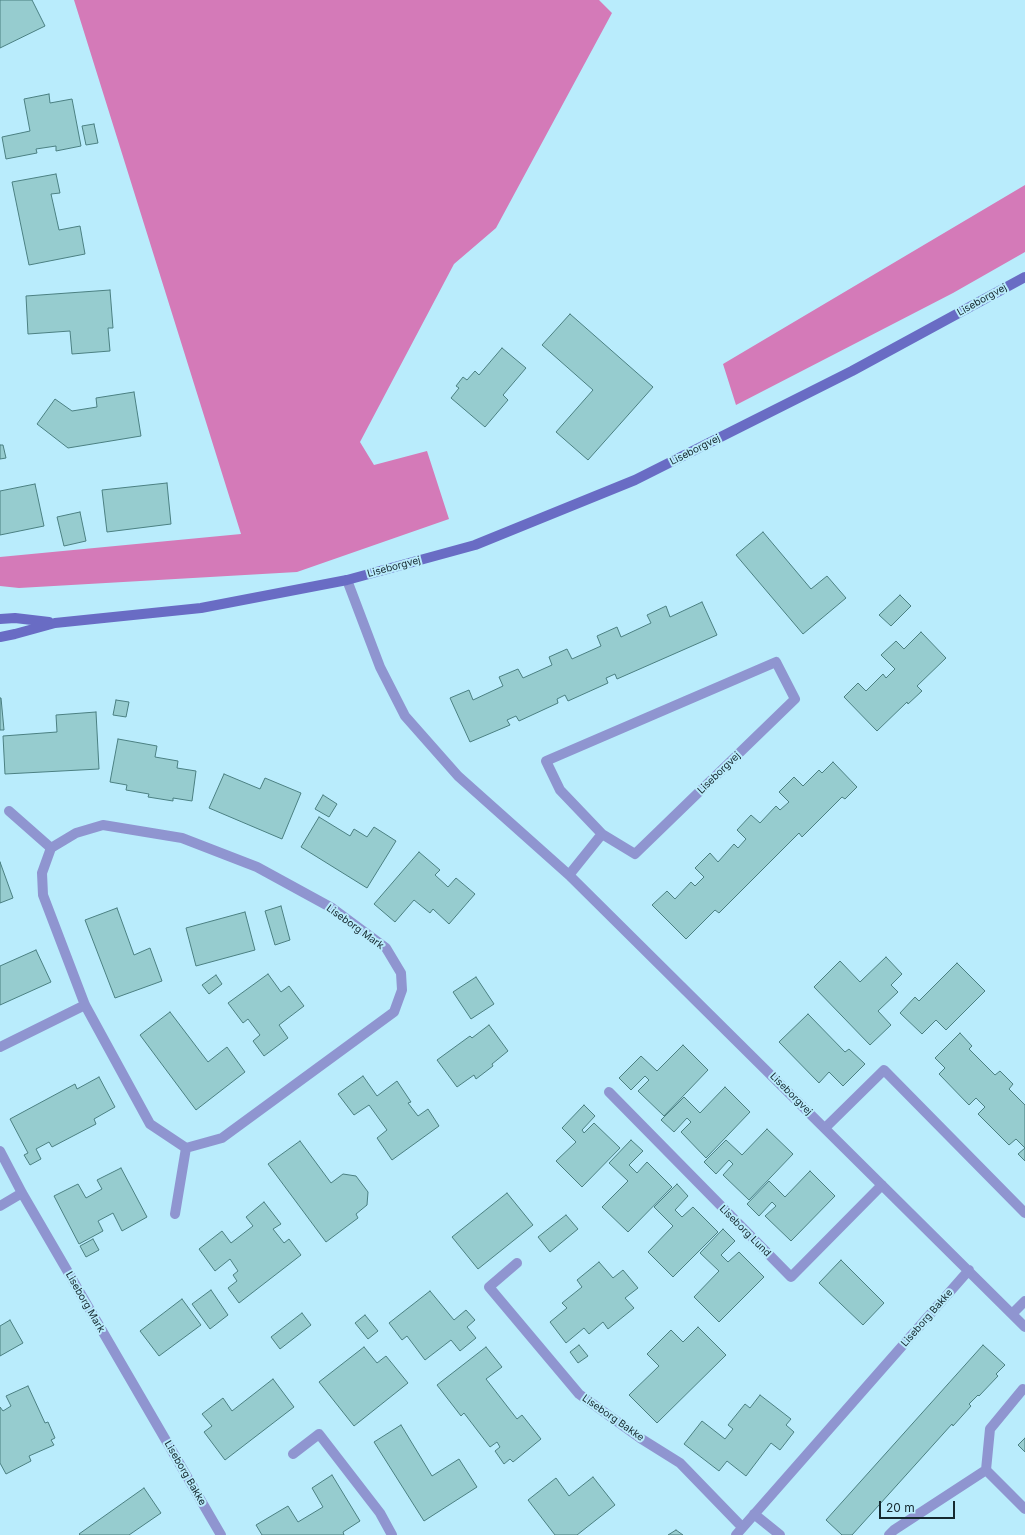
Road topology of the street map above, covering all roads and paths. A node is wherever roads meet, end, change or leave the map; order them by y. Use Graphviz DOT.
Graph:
graph roads {
  1 [pos="1025,277"];
  2 [pos="347,580"];
  3 [pos="0,619"];
  4 [pos="55,623"];
  5 [pos="0,637"];
  6 [pos="9,811"];
  7 [pos="602,834"];
  8 [pos="51,848"];
  9 [pos="569,875"];
  10 [pos="85,1005"];
  11 [pos="0,1047"];
  12 [pos="609,1092"];
  13 [pos="826,1128"];
  14 [pos="186,1148"];
  15 [pos="0,1151"];
  16 [pos="882,1184"];
  17 [pos="22,1193"];
  18 [pos="0,1206"];
  19 [pos="1025,1213"];
  20 [pos="175,1214"];
  21 [pos="517,1263"];
  22 [pos="969,1270"];
  23 [pos="1025,1301"];
  24 [pos="1012,1314"];
  25 [pos="1025,1327"];
  26 [pos="1023,1389"];
  27 [pos="149,1411"];
  28 [pos="293,1454"];
  29 [pos="986,1470"];
  30 [pos="1025,1509"];
  31 [pos="754,1514"];
  32 [pos="739,1531"];
  33 [pos="221,1535"];
  34 [pos="392,1535"];
  35 [pos="780,1535"];
  36 [pos="889,1535"];
  1 -- 2 [label="street, Liseborgvej"];
  2 -- 4 [label="street, Liseborgvej"];
  2 -- 9 [label="street, Liseborgvej"];
  3 -- 4 [label="street, Liseborgvej"];
  4 -- 5 [label="street, Liseborgvej"];
  6 -- 8 [label="street"];
  7 -- 7 [label="street, Liseborgvej"];
  7 -- 9 [label="street"];
  8 -- 10 [label="street"];
  8 -- 14 [label="street, Liseborg Mark"];
  9 -- 13 [label="street, Liseborgvej"];
  10 -- 11 [label="street"];
  10 -- 14 [label="street"];
  12 -- 16 [label="street, Liseborg Lund"];
  13 -- 16 [label="street, Liseborgvej"];
  13 -- 19 [label="street"];
  14 -- 20 [label="street"];
  15 -- 17 [label="street, Liseborg Mark"];
  16 -- 22 [label="street, Liseborgvej"];
  17 -- 18 [label="street"];
  17 -- 27 [label="street, Liseborg Mark"];
  21 -- 32 [label="street, Liseborg Bakke"];
  22 -- 24 [label="street, Liseborgvej"];
  22 -- 31 [label="street, Liseborg Bakke"];
  23 -- 24 [label="street"];
  24 -- 25 [label="street, Liseborgvej"];
  26 -- 29 [label="street"];
  27 -- 33 [label="street, Liseborg Bakke"];
  28 -- 34 [label="street"];
  29 -- 30 [label="street"];
  29 -- 36 [label="street"];
  31 -- 32 [label="street, Liseborg Bakke"];
  31 -- 35 [label="street"];
}
